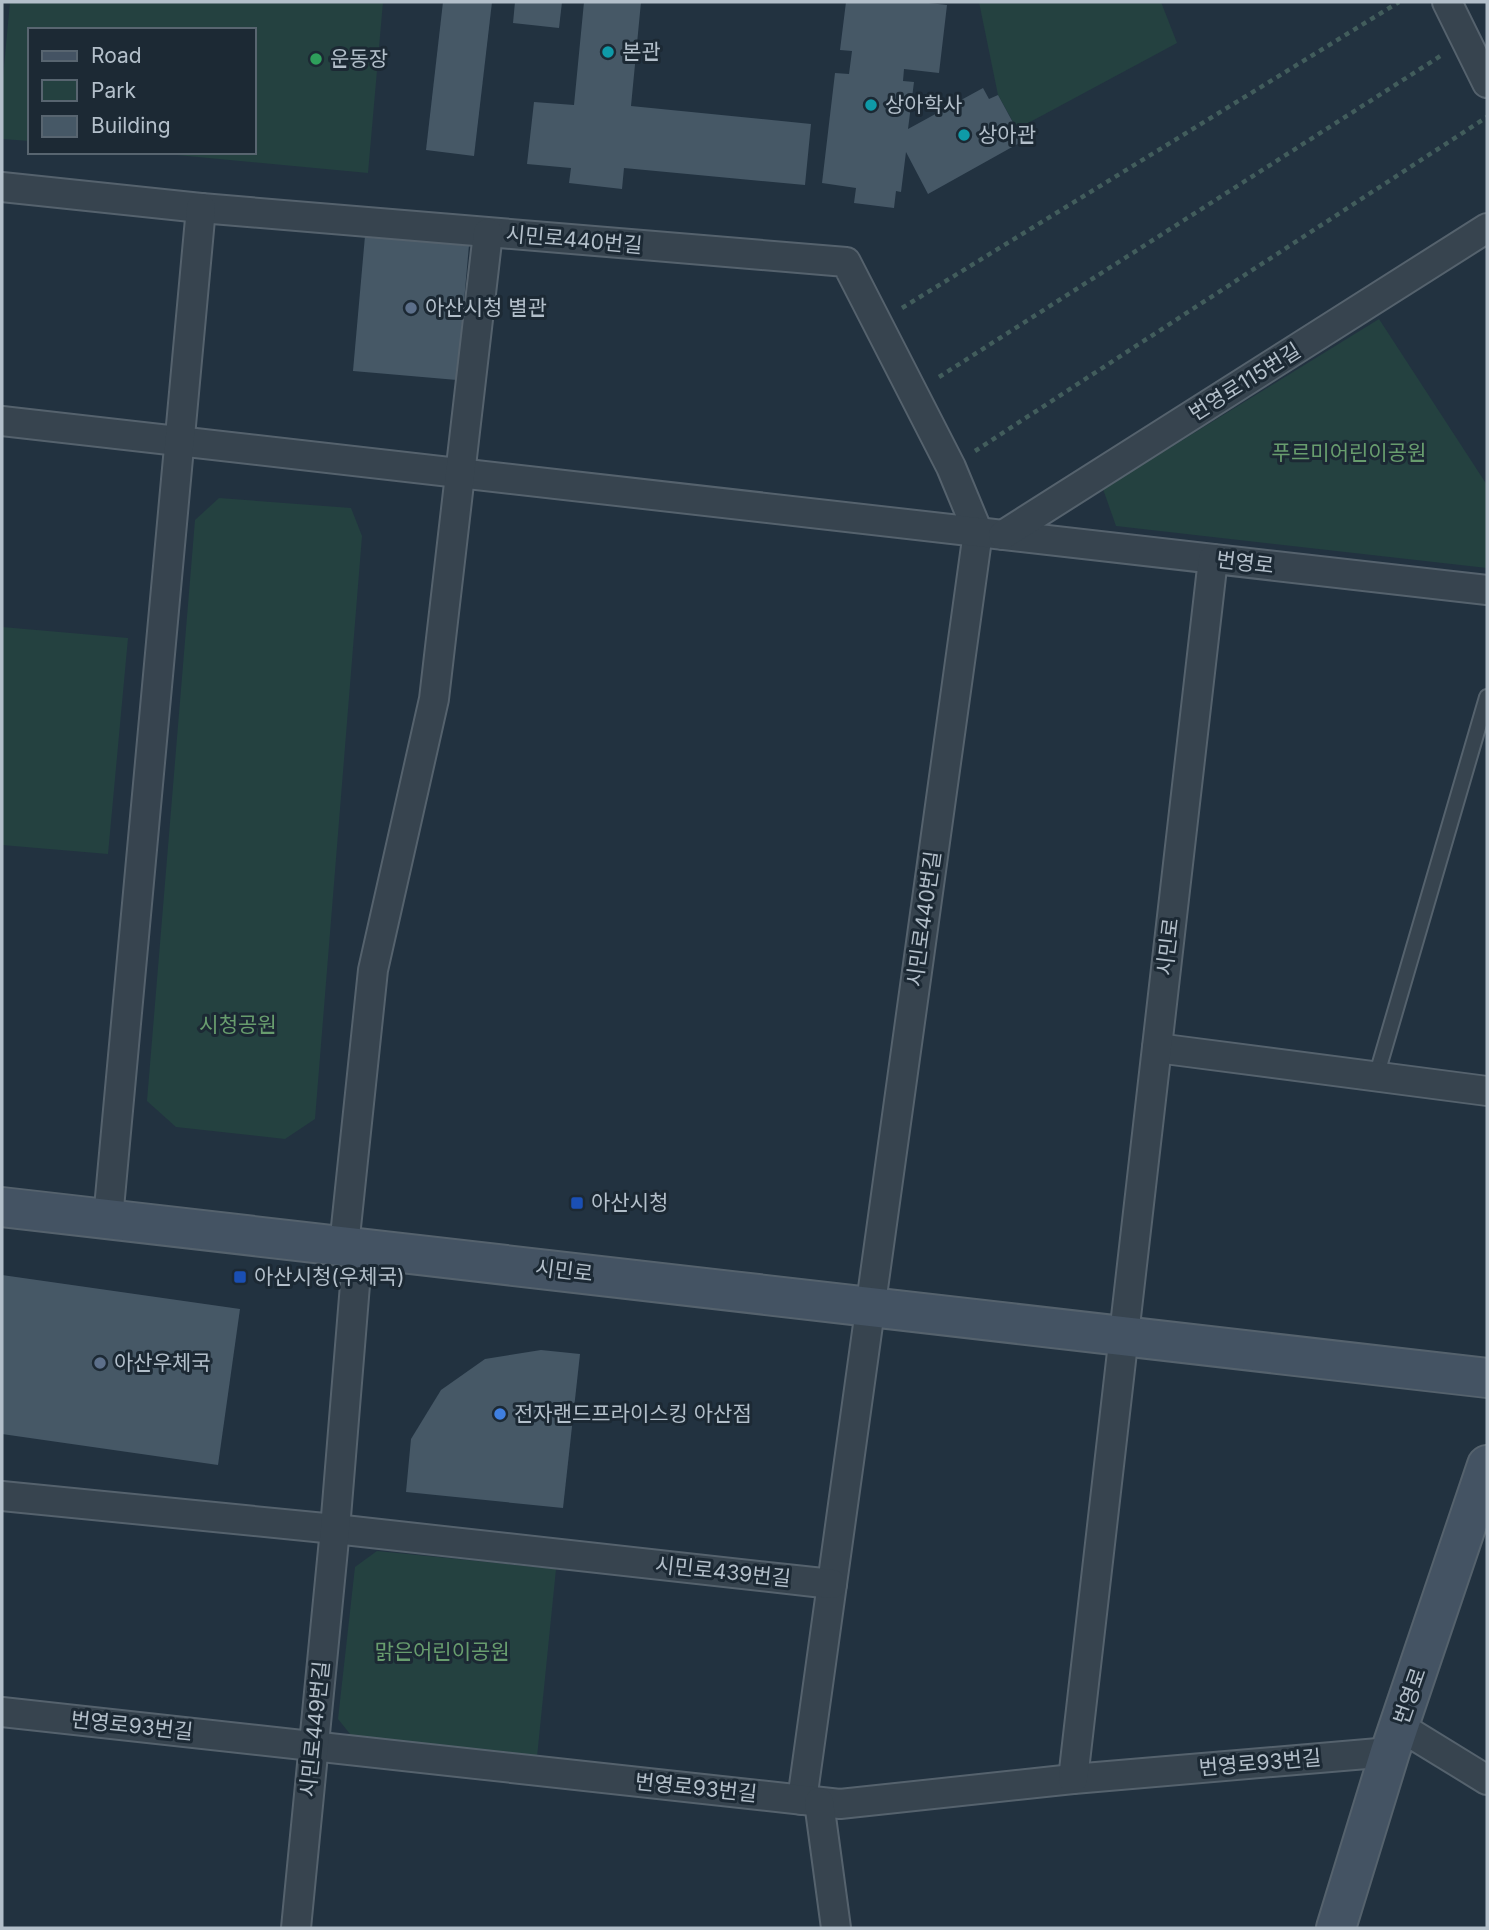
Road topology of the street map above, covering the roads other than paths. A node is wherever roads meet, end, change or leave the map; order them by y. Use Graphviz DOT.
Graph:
graph roads {
  1 [pos="1447,2"];
  2 [pos="1487,83"];
  3 [pos="2,187"];
  4 [pos="201,208"];
  5 [pos="1487,229"];
  6 [pos="488,233"];
  7 [pos="2,421"];
  8 [pos="178,441"];
  9 [pos="459,473"];
  10 [pos="991,534"];
  11 [pos="1213,559"];
  12 [pos="1487,590"];
  13 [pos="1487,697"];
  14 [pos="1157,1048"];
  15 [pos="1376,1076"];
  16 [pos="1487,1091"];
  17 [pos="2,1207"];
  18 [pos="108,1219"];
  19 [pos="351,1247"];
  20 [pos="870,1306"];
  21 [pos="1125,1336"];
  22 [pos="1487,1377"];
  23 [pos="1487,1465"];
  24 [pos="2,1496"];
  25 [pos="335,1529"];
  26 [pos="832,1584"];
  27 [pos="2,1712"];
  28 [pos="1395,1739"];
  29 [pos="313,1746"];
  30 [pos="1073,1779"];
  31 [pos="1487,1780"];
  32 [pos="810,1801"];
  33 [pos="296,1928"];
  34 [pos="836,1928"];
  35 [pos="1336,1928"];
  1 -- 2 [label="street"];
  3 -- 4 [label="street, 시민로440번길"];
  4 -- 6 [label="street, 시민로440번길"];
  4 -- 8 [label="street"];
  5 -- 10 [label="street, 번영로115번길"];
  6 -- 9 [label="street, 시민로449번길"];
  6 -- 10 [label="street, 시민로440번길"];
  7 -- 8 [label="street"];
  8 -- 9 [label="street"];
  8 -- 18 [label="street"];
  9 -- 10 [label="street"];
  9 -- 19 [label="street, 시민로449번길"];
  10 -- 11 [label="street, 번영로"];
  10 -- 20 [label="street, 시민로440번길"];
  11 -- 12 [label="street, 번영로"];
  11 -- 14 [label="street, 시민로"];
  13 -- 15 [label="lane"];
  14 -- 15 [label="street"];
  14 -- 21 [label="street, 시민로"];
  15 -- 16 [label="street"];
  17 -- 18 [label="main road, 시민로"];
  18 -- 19 [label="main road, 시민로"];
  19 -- 20 [label="main road, 시민로"];
  19 -- 25 [label="street, 시민로449번길"];
  20 -- 21 [label="main road, 시민로"];
  20 -- 26 [label="street"];
  21 -- 22 [label="main road, 시민로"];
  21 -- 30 [label="street"];
  23 -- 28 [label="main road, 번영로"];
  24 -- 25 [label="street"];
  25 -- 26 [label="street, 시민로439번길"];
  25 -- 29 [label="street, 시민로449번길"];
  26 -- 32 [label="street"];
  27 -- 29 [label="street, 번영로93번길"];
  28 -- 30 [label="street, 번영로93번길"];
  28 -- 31 [label="street"];
  28 -- 35 [label="main road, 번영로"];
  29 -- 32 [label="street, 번영로93번길"];
  29 -- 33 [label="street, 시민로449번길"];
  30 -- 32 [label="street, 번영로93번길"];
  32 -- 34 [label="street"];
}
